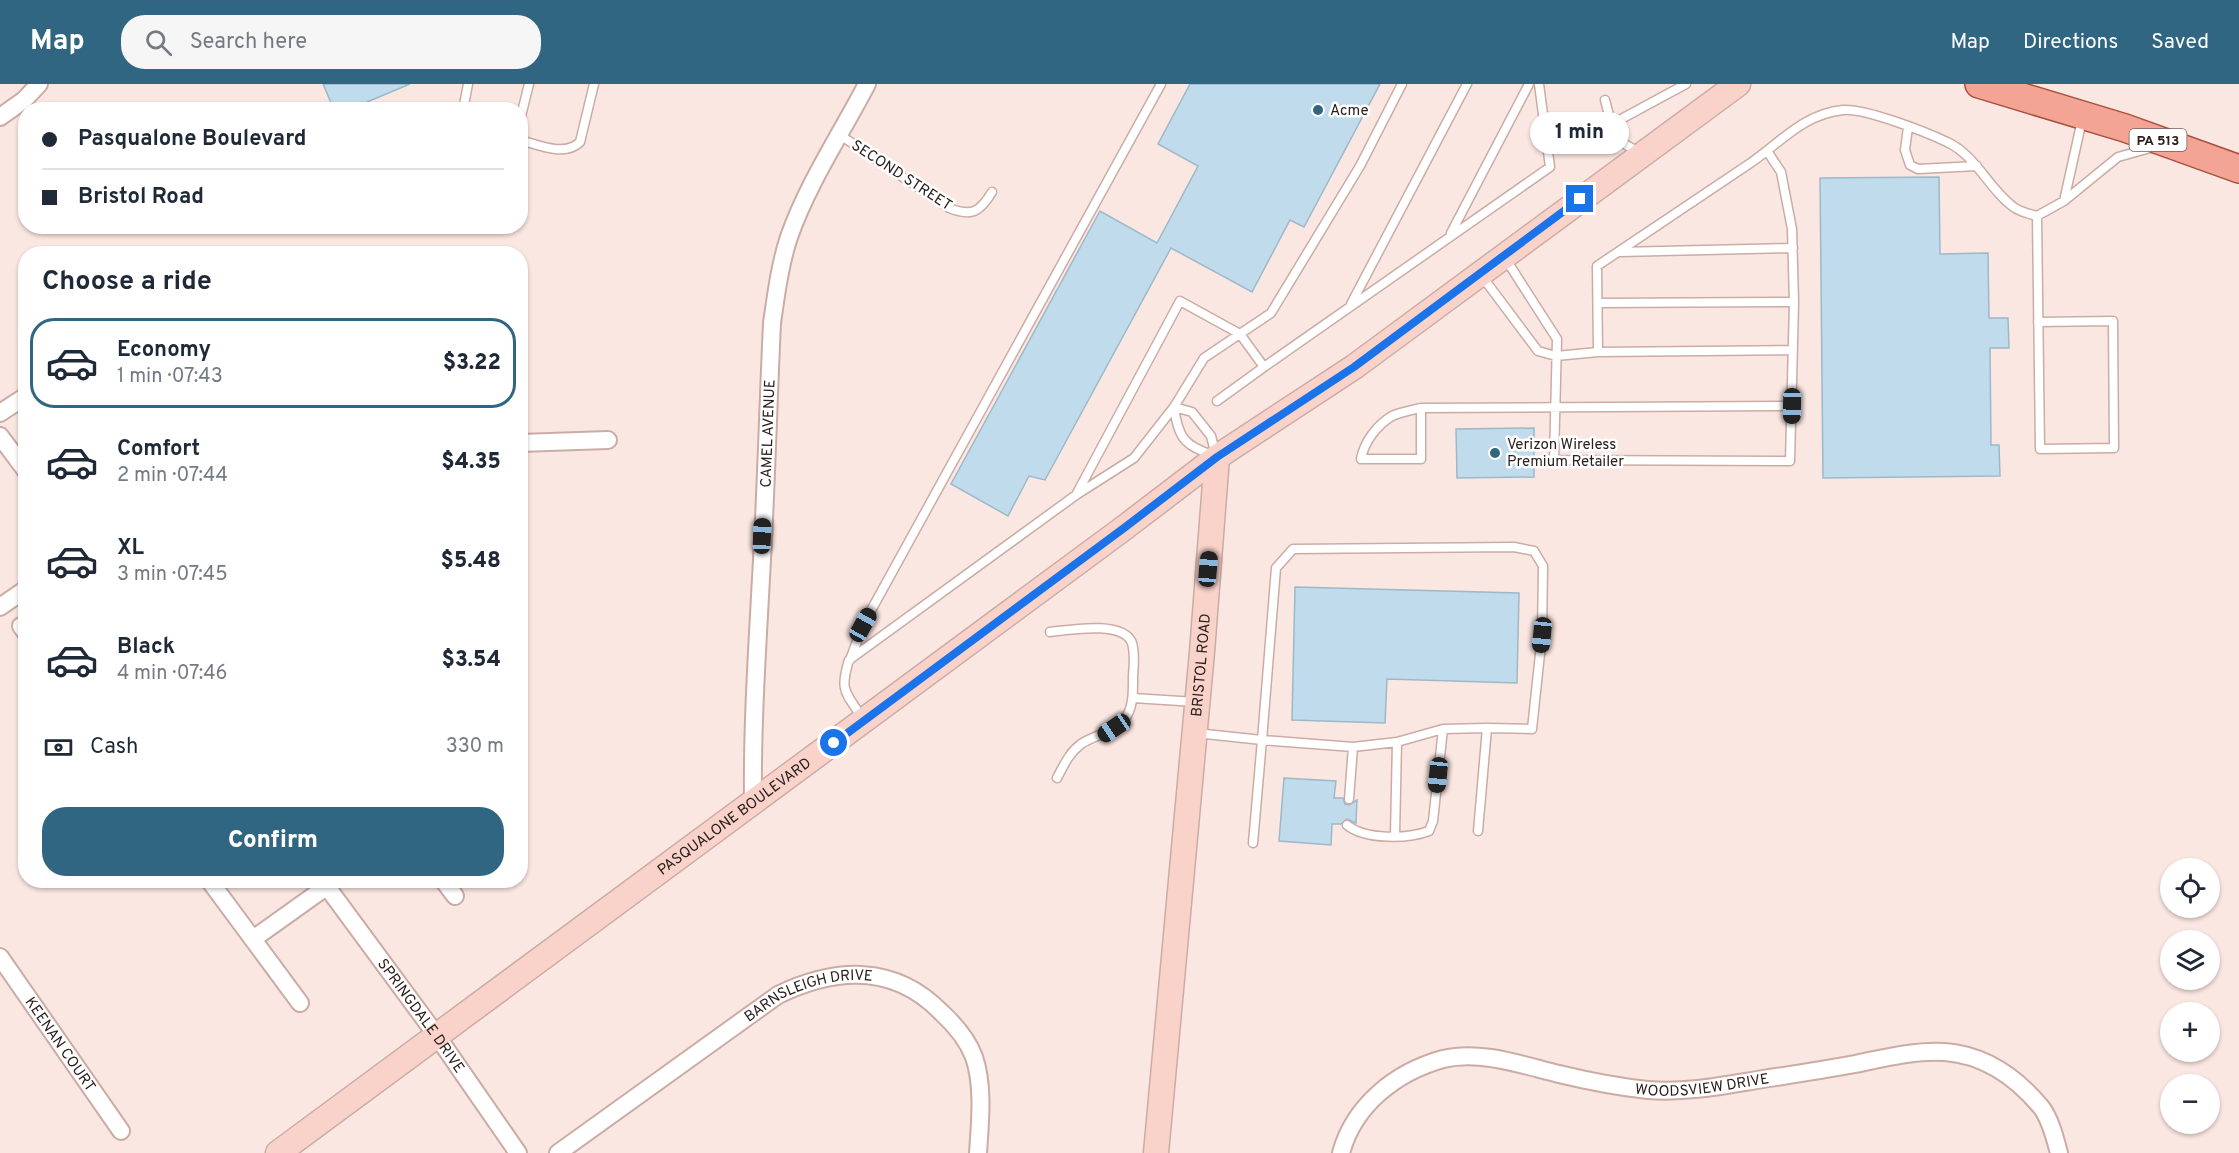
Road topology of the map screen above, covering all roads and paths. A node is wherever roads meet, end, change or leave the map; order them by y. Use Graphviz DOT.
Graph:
graph roads {
  1 [pos="39,84"];
  2 [pos="468,84"];
  3 [pos="529,84"];
  4 [pos="594,84"];
  5 [pos="867,84"];
  6 [pos="1161,84"];
  7 [pos="1402,84"];
  8 [pos="1467,84"];
  9 [pos="1529,84"];
  10 [pos="1539,84"];
  11 [pos="1686,84"];
  12 [pos="1979,84"];
  13 [pos="1724,91"];
  14 [pos="1605,100"];
  15 [pos="21,102"];
  16 [pos="465,102"];
  17 [pos="524,102"];
  18 [pos="18,104"];
  19 [pos="2083,116"];
  20 [pos="0,117"];
  21 [pos="1612,124"];
  22 [pos="1908,127"];
  23 [pos="840,135"];
  24 [pos="528,142"];
  25 [pos="2168,144"];
  26 [pos="1767,151"];
  27 [pos="1642,154"];
  28 [pos="1977,166"];
  29 [pos="2239,169"];
  30 [pos="992,192"];
  31 [pos="2064,201"];
  32 [pos="2037,216"];
  33 [pos="1450,236"];
  34 [pos="1793,249"];
  35 [pos="1618,252"];
  36 [pos="1504,256"];
  37 [pos="1480,273"];
  38 [pos="1794,302"];
  39 [pos="1598,303"];
  40 [pos="1349,307"];
  41 [pos="2038,322"];
  42 [pos="1240,334"];
  43 [pos="1793,350"];
  44 [pos="1598,352"];
  45 [pos="1556,356"];
  46 [pos="1264,367"];
  47 [pos="18,401"];
  48 [pos="1217,401"];
  49 [pos="1792,406"];
  50 [pos="1174,407"];
  51 [pos="1421,408"];
  52 [pos="1554,408"];
  53 [pos="0,413"];
  54 [pos="0,436"];
  55 [pos="608,440"];
  56 [pos="528,443"];
  57 [pos="1217,457"];
  58 [pos="18,460"];
  59 [pos="1076,495"];
  60 [pos="18,595"];
  61 [pos="0,607"];
  62 [pos="1050,632"];
  63 [pos="849,660"];
  64 [pos="1133,698"];
  65 [pos="1196,702"];
  66 [pos="864,721"];
  67 [pos="1488,728"];
  68 [pos="1443,729"];
  69 [pos="1193,732"];
  70 [pos="1262,740"];
  71 [pos="1397,742"];
  72 [pos="1353,747"];
  73 [pos="1057,778"];
  74 [pos="1349,799"];
  75 [pos="753,802"];
  76 [pos="1347,825"];
  77 [pos="1478,831"];
  78 [pos="1395,836"];
  79 [pos="1252,843"];
  80 [pos="216,888"];
  81 [pos="319,888"];
  82 [pos="327,888"];
  83 [pos="449,888"];
  84 [pos="455,896"];
  85 [pos="253,939"];
  86 [pos="0,957"];
  87 [pos="300,1003"];
  88 [pos="437,1036"];
  89 [pos="121,1131"];
  90 [pos="278,1153"];
  91 [pos="518,1153"];
  92 [pos="558,1153"];
  93 [pos="978,1153"];
  94 [pos="1156,1153"];
  95 [pos="1341,1153"];
  96 [pos="2059,1153"];
  1 -- 15 [label="street"];
  2 -- 16 [label="lane"];
  3 -- 17 [label="lane"];
  4 -- 24 [label="lane"];
  5 -- 23 [label="street, CAMEL AVENUE"];
  6 -- 63 [label="lane"];
  7 -- 42 [label="lane"];
  8 -- 40 [label="lane"];
  9 -- 33 [label="lane"];
  10 -- 33 [label="lane"];
  11 -- 21 [label="lane"];
  12 -- 19 [label="main road, PA 513"];
  13 -- 27 [label="main road"];
  14 -- 21 [label="lane"];
  18 -- 20 [label="street"];
  19 -- 25 [label="main road, PA 513"];
  19 -- 31 [label="lane"];
  21 -- 27 [label="lane"];
  22 -- 26 [label="lane"];
  22 -- 28 [label="lane"];
  22 -- 28 [label="lane"];
  23 -- 30 [label="lane, SECOND STREET"];
  23 -- 75 [label="street, CAMEL AVENUE"];
  25 -- 29 [label="main road, PA 513"];
  25 -- 31 [label="lane"];
  26 -- 34 [label="lane"];
  26 -- 35 [label="lane"];
  27 -- 36 [label="main road"];
  28 -- 32 [label="lane"];
  31 -- 32 [label="lane"];
  32 -- 41 [label="lane"];
  33 -- 40 [label="lane"];
  34 -- 35 [label="lane"];
  34 -- 38 [label="lane"];
  35 -- 39 [label="lane"];
  36 -- 37 [label="main road"];
  36 -- 45 [label="lane"];
  37 -- 45 [label="lane"];
  37 -- 57 [label="main road"];
  38 -- 39 [label="lane"];
  38 -- 43 [label="lane"];
  39 -- 44 [label="lane"];
  40 -- 46 [label="lane"];
  41 -- 41 [label="lane"];
  42 -- 46 [label="lane"];
  42 -- 50 [label="lane"];
  42 -- 59 [label="lane"];
  43 -- 44 [label="lane"];
  43 -- 49 [label="lane"];
  44 -- 45 [label="lane"];
  45 -- 52 [label="lane"];
  46 -- 48 [label="lane"];
  47 -- 53 [label="street"];
  49 -- 52 [label="lane"];
  49 -- 52 [label="lane"];
  50 -- 57 [label="lane"];
  50 -- 57 [label="lane"];
  50 -- 59 [label="lane"];
  51 -- 51 [label="lane"];
  51 -- 52 [label="lane"];
  54 -- 58 [label="street"];
  55 -- 56 [label="street"];
  57 -- 65 [label="main road, BRISTOL ROAD"];
  57 -- 66 [label="main road, PASQUALONE BOULEVARD"];
  59 -- 63 [label="lane"];
  60 -- 61 [label="street"];
  62 -- 64 [label="lane"];
  63 -- 66 [label="lane"];
  64 -- 65 [label="lane"];
  64 -- 73 [label="lane"];
  65 -- 69 [label="main road, BRISTOL ROAD"];
  66 -- 75 [label="main road, PASQUALONE BOULEVARD"];
  67 -- 68 [label="lane"];
  67 -- 70 [label="lane"];
  67 -- 77 [label="lane"];
  68 -- 71 [label="lane"];
  68 -- 78 [label="lane"];
  69 -- 70 [label="lane"];
  69 -- 94 [label="main road, BRISTOL ROAD"];
  70 -- 72 [label="lane"];
  70 -- 79 [label="lane"];
  71 -- 72 [label="lane"];
  71 -- 78 [label="lane"];
  72 -- 74 [label="lane"];
  75 -- 88 [label="main road, PASQUALONE BOULEVARD"];
  76 -- 78 [label="lane"];
  80 -- 85 [label="street"];
  81 -- 85 [label="street"];
  82 -- 88 [label="street, SPRINGDALE DRIVE"];
  83 -- 84 [label="street"];
  85 -- 87 [label="street"];
  86 -- 89 [label="street, KEENAN COURT"];
  88 -- 90 [label="main road, PASQUALONE BOULEVARD"];
  88 -- 91 [label="street, SPRINGDALE DRIVE"];
  92 -- 93 [label="street, BARNSLEIGH DRIVE"];
  95 -- 96 [label="street, WOODSVIEW DRIVE"];
}
